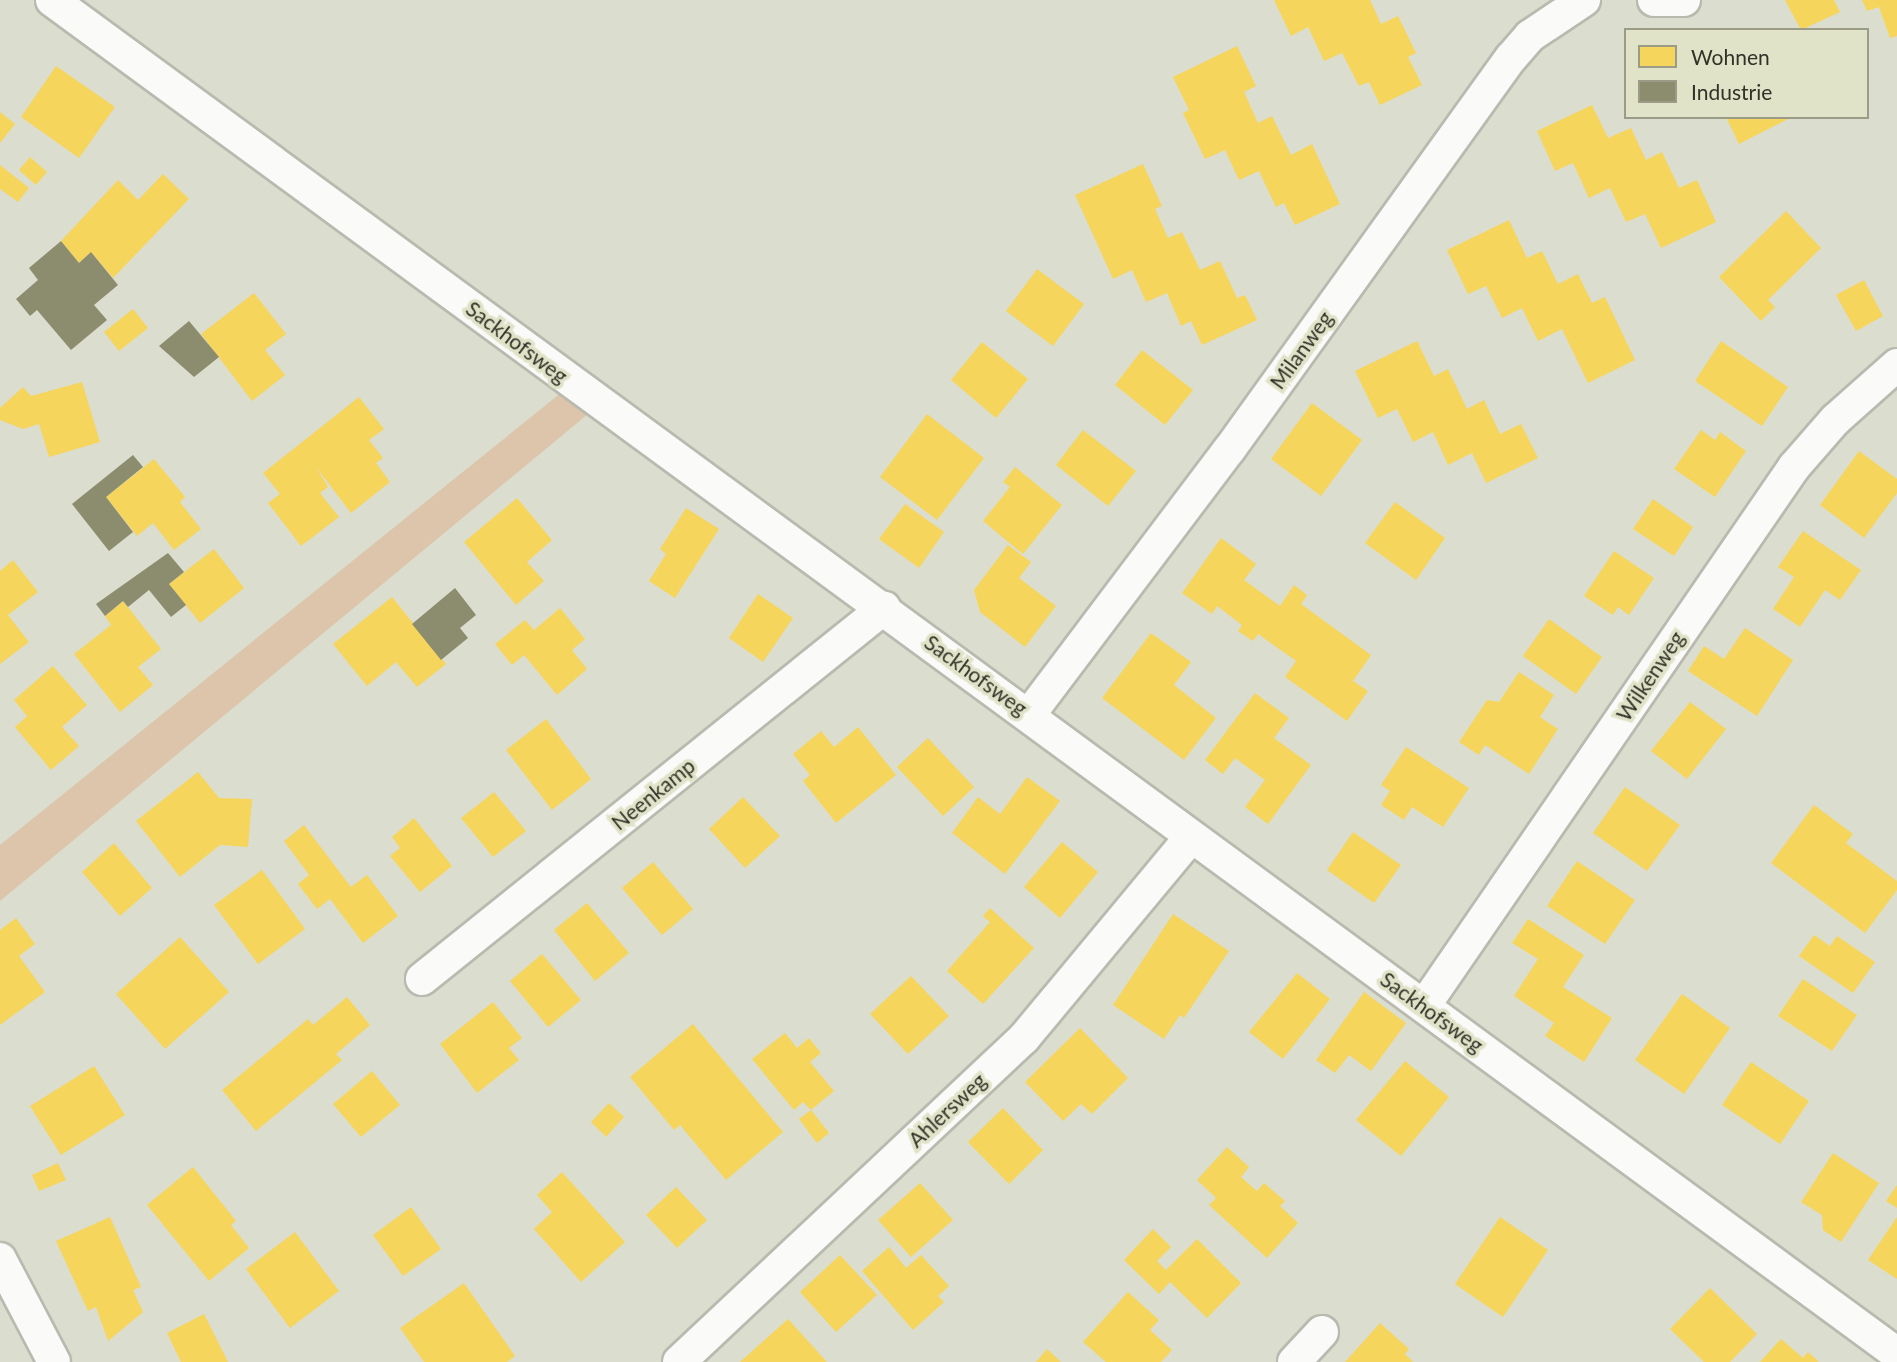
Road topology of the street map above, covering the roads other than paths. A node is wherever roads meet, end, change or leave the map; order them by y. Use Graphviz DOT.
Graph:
graph roads {
  1 [pos="52,0"];
  2 [pos="1584,0"];
  3 [pos="1654,0"];
  4 [pos="1684,0"];
  5 [pos="1897,365"];
  6 [pos="884,608"];
  7 [pos="1029,715"];
  8 [pos="1191,837"];
  9 [pos="422,979"];
  10 [pos="1424,1006"];
  11 [pos="0,1259"];
  12 [pos="1322,1332"];
  13 [pos="1897,1354"];
  14 [pos="54,1362"];
  15 [pos="679,1362"];
  16 [pos="1294,1362"];
  1 -- 6 [label="street, Sackhofsweg"];
  2 -- 7 [label="street, Milanweg"];
  3 -- 4 [label="street"];
  5 -- 10 [label="street, Wilkenweg"];
  6 -- 7 [label="street, Sackhofsweg"];
  6 -- 9 [label="street, Neenkamp"];
  7 -- 8 [label="street, Sackhofsweg"];
  8 -- 10 [label="street, Sackhofsweg"];
  8 -- 15 [label="street, Ahlersweg"];
  10 -- 13 [label="street, Sackhofsweg"];
  11 -- 14 [label="street"];
  12 -- 16 [label="street"];
}
